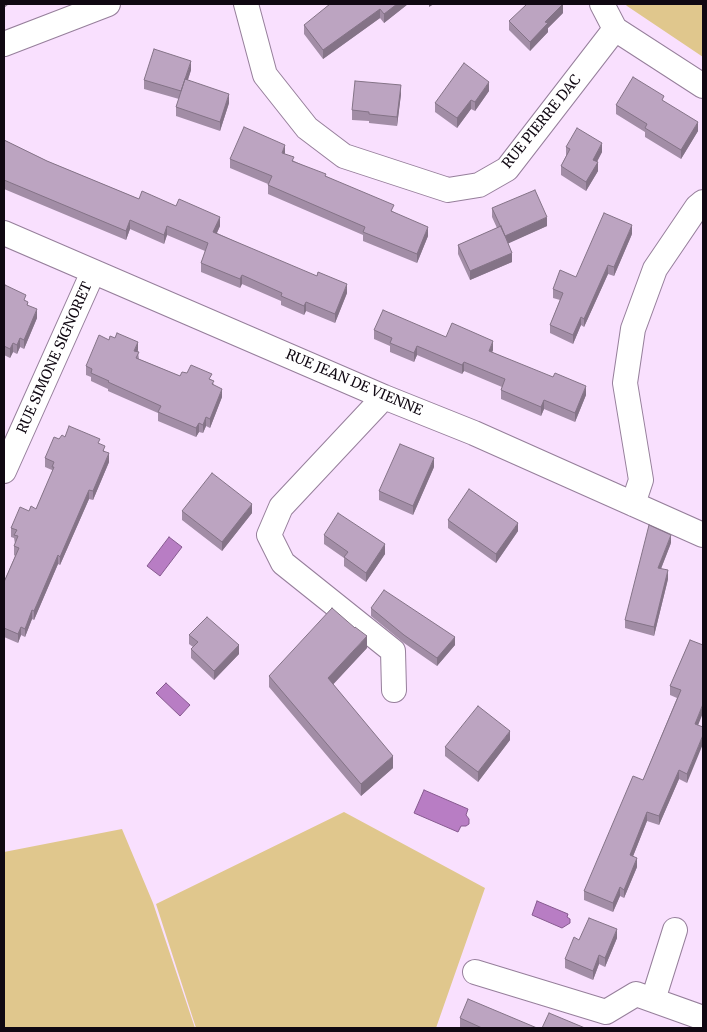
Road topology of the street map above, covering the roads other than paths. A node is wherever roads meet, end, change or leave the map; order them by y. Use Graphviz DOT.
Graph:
graph roads {
  1 [pos="108,4"];
  2 [pos="246,4"];
  3 [pos="602,4"];
  4 [pos="615,30"];
  5 [pos="4,44"];
  6 [pos="703,86"];
  7 [pos="703,202"];
  8 [pos="4,233"];
  9 [pos="93,272"];
  10 [pos="384,397"];
  11 [pos="4,472"];
  12 [pos="633,504"];
  13 [pos="703,535"];
  14 [pos="394,690"];
  15 [pos="675,930"];
  16 [pos="475,972"];
  17 [pos="653,1000"];
  18 [pos="703,1018"];
  1 -- 5 [label="street"];
  2 -- 4 [label="street, RUE PIERRE DAC"];
  3 -- 4 [label="street"];
  4 -- 6 [label="street"];
  7 -- 12 [label="street"];
  8 -- 9 [label="street, RUE JEAN DE VIENNE"];
  9 -- 10 [label="street, RUE JEAN DE VIENNE"];
  9 -- 11 [label="street, RUE SIMONE SIGNORET"];
  10 -- 12 [label="street, RUE JEAN DE VIENNE"];
  10 -- 14 [label="street"];
  12 -- 13 [label="street, RUE JEAN DE VIENNE"];
  15 -- 17 [label="street"];
  16 -- 17 [label="street"];
  17 -- 18 [label="street"];
}
